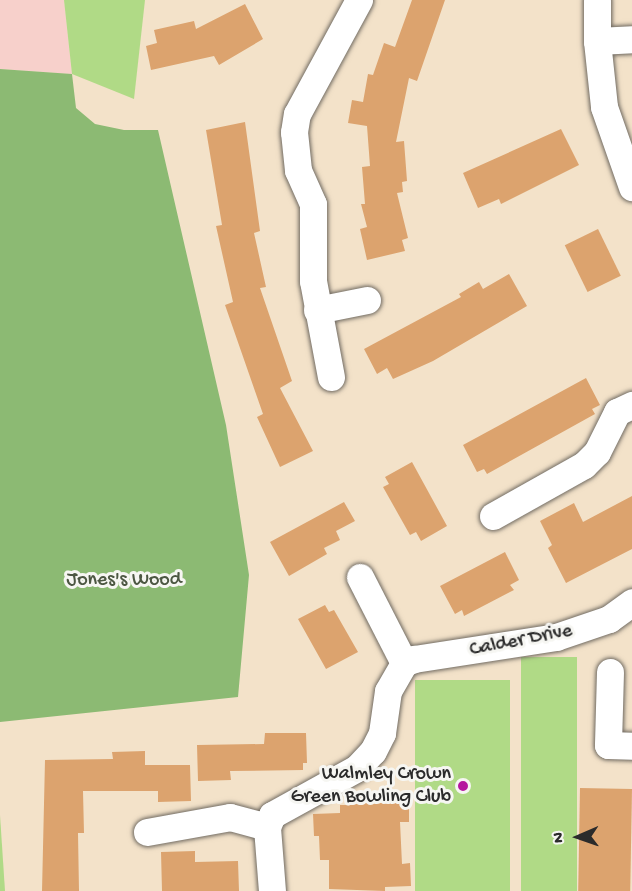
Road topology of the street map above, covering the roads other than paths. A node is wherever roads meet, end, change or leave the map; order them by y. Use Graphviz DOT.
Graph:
graph roads {
  1 [pos="360,0"];
  2 [pos="597,0"];
  3 [pos="632,39"];
  4 [pos="597,41"];
  5 [pos="632,187"];
  6 [pos="367,300"];
  7 [pos="317,310"];
  8 [pos="331,377"];
  9 [pos="632,405"];
  10 [pos="493,516"];
  11 [pos="360,577"];
  12 [pos="632,602"];
  13 [pos="404,663"];
  14 [pos="610,672"];
  15 [pos="632,746"];
  16 [pos="267,827"];
  17 [pos="147,832"];
  18 [pos="272,891"];
  1 -- 7 [label="street"];
  2 -- 4 [label="street"];
  3 -- 4 [label="street"];
  4 -- 5 [label="street"];
  6 -- 7 [label="street"];
  7 -- 8 [label="street"];
  9 -- 10 [label="street"];
  11 -- 13 [label="street"];
  12 -- 13 [label="street, Calder Drive"];
  13 -- 16 [label="street"];
  14 -- 15 [label="street"];
  16 -- 17 [label="street"];
  16 -- 18 [label="street"];
}
